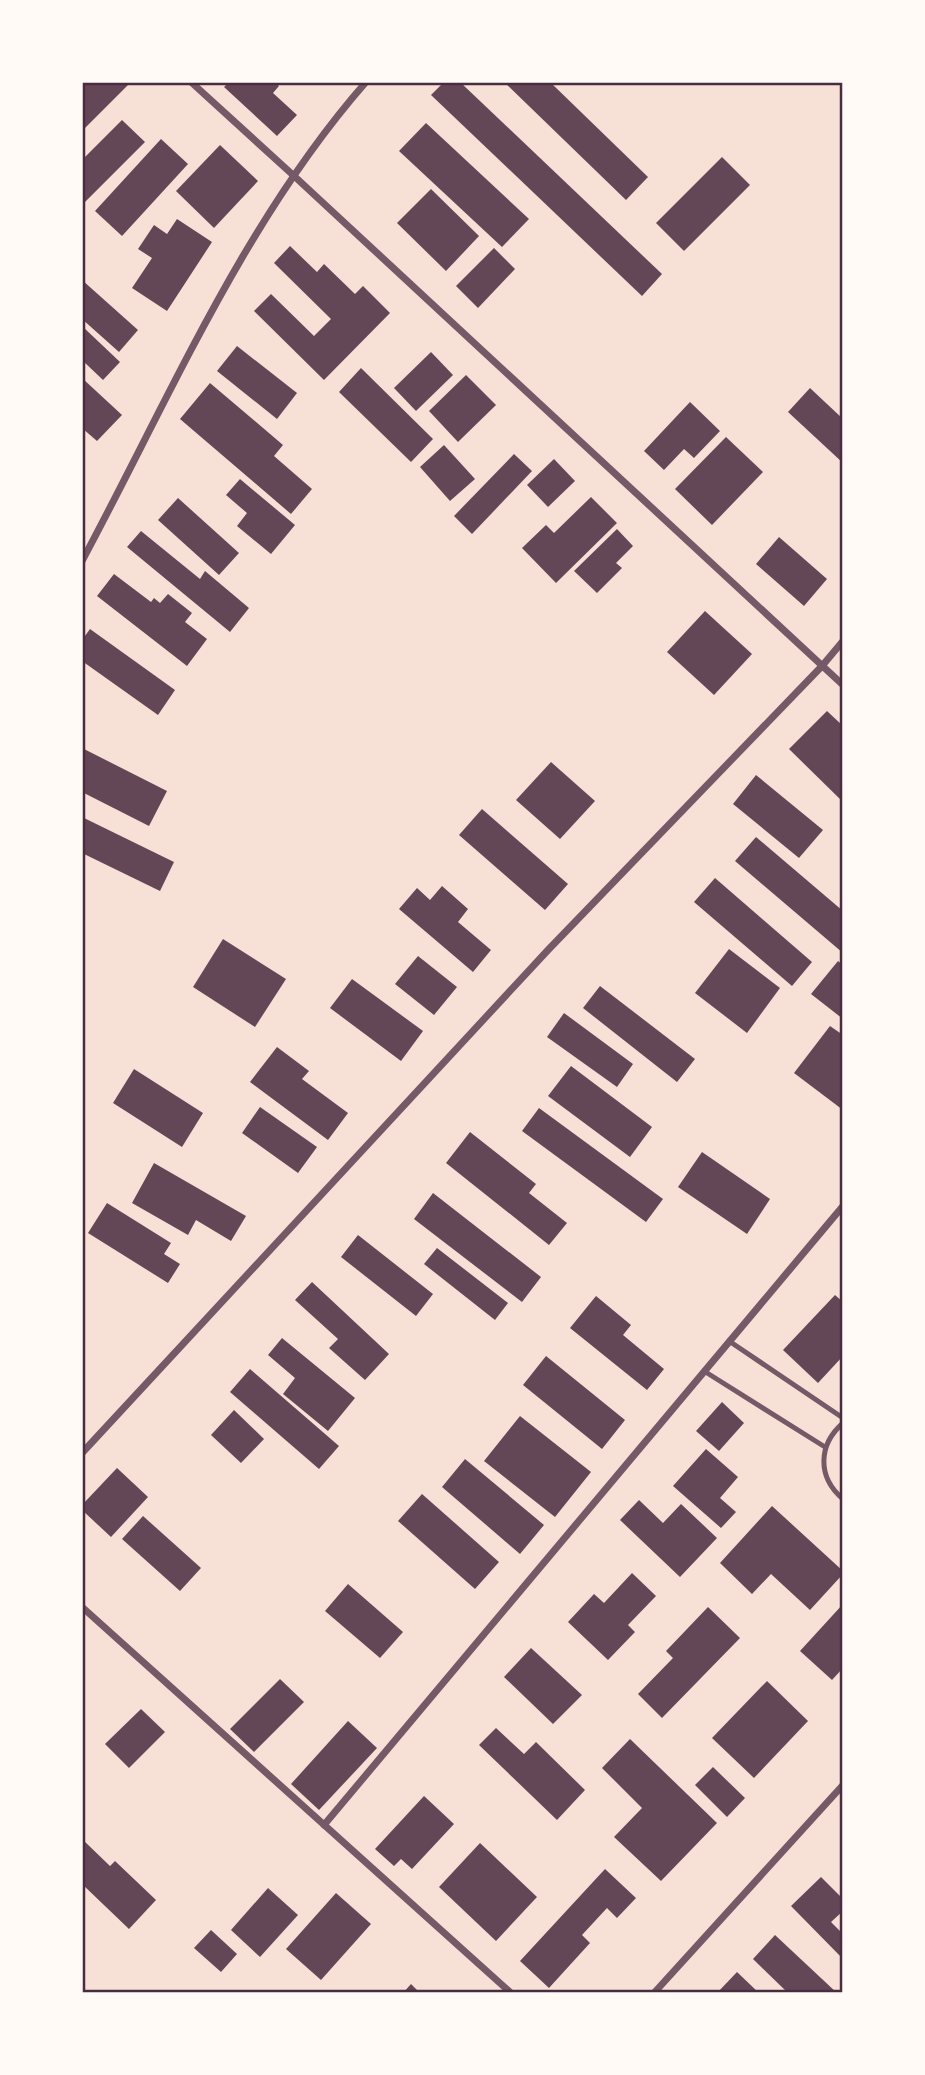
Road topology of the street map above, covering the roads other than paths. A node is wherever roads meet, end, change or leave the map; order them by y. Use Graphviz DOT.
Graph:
graph roads {
  1 [pos="191,82"];
  2 [pos="366,82"];
  3 [pos="293,175"];
  4 [pos="82,561"];
  5 [pos="843,641"];
  6 [pos="821,666"];
  7 [pos="843,685"];
  8 [pos="843,1206"];
  9 [pos="729,1340"];
  10 [pos="704,1371"];
  11 [pos="843,1421"];
  12 [pos="825,1447"];
  13 [pos="82,1453"];
  14 [pos="843,1499"];
  15 [pos="82,1607"];
  16 [pos="843,1785"];
  17 [pos="324,1825"];
  18 [pos="511,1993"];
  19 [pos="654,1993"];
  1 -- 3 [label="street"];
  2 -- 3 [label="street"];
  3 -- 4 [label="street"];
  3 -- 6 [label="street"];
  5 -- 6 [label="street"];
  6 -- 7 [label="street"];
  6 -- 13 [label="street"];
  8 -- 9 [label="street"];
  9 -- 10 [label="street"];
  9 -- 11 [label="lane"];
  10 -- 12 [label="lane"];
  10 -- 17 [label="street"];
  11 -- 12 [label="lane"];
  12 -- 14 [label="lane"];
  15 -- 17 [label="street"];
  16 -- 19 [label="street"];
  17 -- 18 [label="street"];
}
